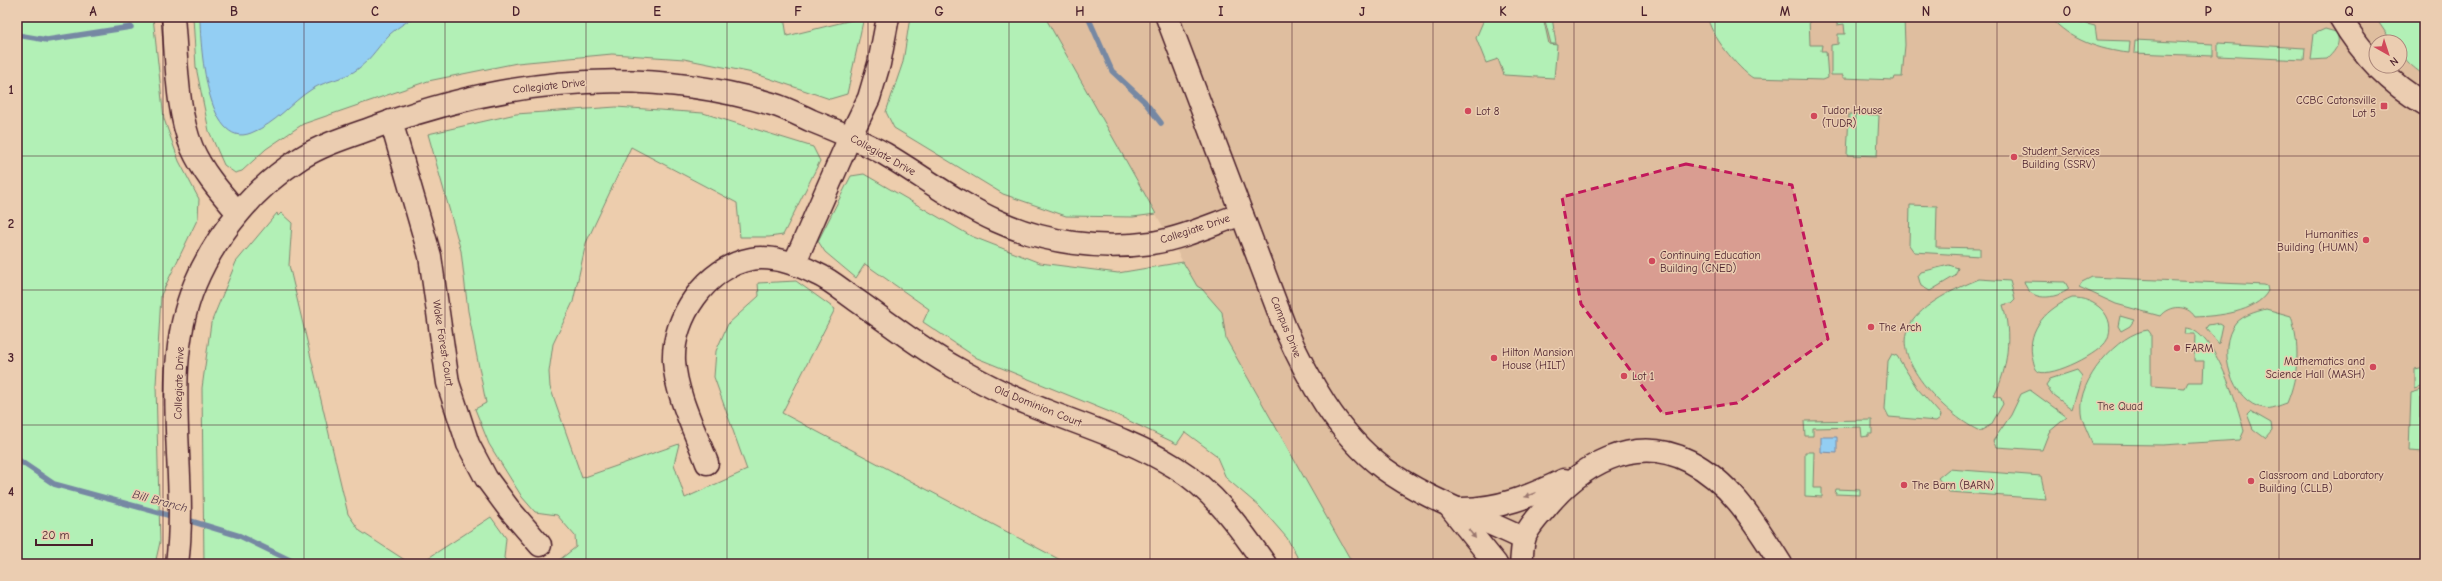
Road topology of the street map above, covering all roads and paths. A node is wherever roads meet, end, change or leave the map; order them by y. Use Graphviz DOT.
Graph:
graph roads {
  1 [pos="173,17"];
  2 [pos="888,17"];
  3 [pos="1167,17"];
  4 [pos="2340,17"];
  5 [pos="2425,104"];
  6 [pos="391,121"];
  7 [pos="850,136"];
  8 [pos="238,213"];
  9 [pos="1242,214"];
  10 [pos="794,264"];
  11 [pos="707,463"];
  12 [pos="1578,474"];
  13 [pos="1454,507"];
  14 [pos="1524,539"];
  15 [pos="540,545"];
  16 [pos="177,564"];
  17 [pos="1265,564"];
  18 [pos="1496,564"];
  19 [pos="1521,564"];
  20 [pos="1781,564"];
  1 -- 8 [label="street"];
  2 -- 7 [label="street"];
  3 -- 9 [label="street, Campus Drive"];
  4 -- 5 [label="street"];
  6 -- 7 [label="street, Collegiate Drive"];
  6 -- 8 [label="street, Collegiate Drive"];
  6 -- 15 [label="street, Wake Forest Court"];
  7 -- 9 [label="street, Collegiate Drive"];
  7 -- 10 [label="street"];
  8 -- 16 [label="street, Collegiate Drive"];
  9 -- 13 [label="street, Campus Drive"];
  10 -- 11 [label="street, Old Dominion Court"];
  10 -- 17 [label="street, Old Dominion Court"];
  12 -- 13 [label="street, one-way"];
  12 -- 14 [label="street"];
  12 -- 20 [label="street"];
  13 -- 14 [label="street, Campus Drive"];
  13 -- 18 [label="street, one-way"];
  14 -- 19 [label="street"];
}
